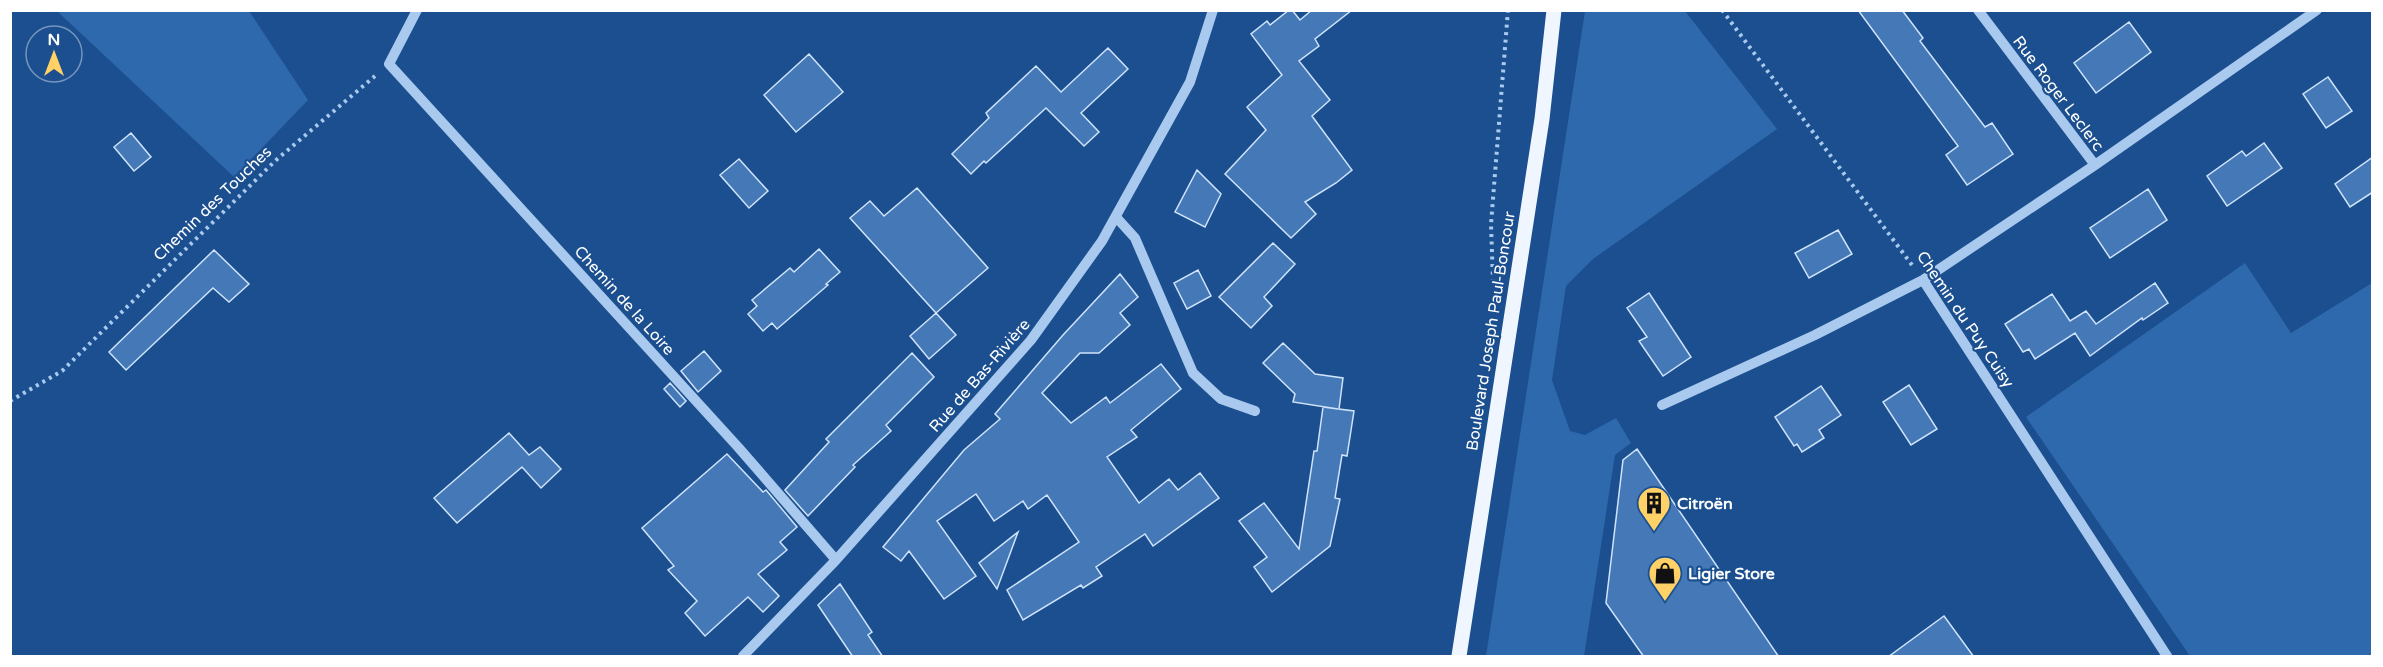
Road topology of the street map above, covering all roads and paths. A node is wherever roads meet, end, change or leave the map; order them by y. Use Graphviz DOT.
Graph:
graph roads {
  1 [pos="417,10"];
  2 [pos="1213,10"];
  3 [pos="1508,10"];
  4 [pos="1554,10"];
  5 [pos="1722,10"];
  6 [pos="1978,10"];
  7 [pos="2317,10"];
  8 [pos="389,64"];
  9 [pos="2095,165"];
  10 [pos="1116,217"];
  11 [pos="1923,280"];
  12 [pos="1495,289"];
  13 [pos="10,401"];
  14 [pos="1662,405"];
  15 [pos="1255,411"];
  16 [pos="836,560"];
  17 [pos="744,657"];
  18 [pos="1459,657"];
  19 [pos="2167,657"];
  1 -- 8 [label="street"];
  2 -- 10 [label="street, Rue de Bas-Rivière"];
  3 -- 12 [label="path"];
  4 -- 18 [label="main road, Boulevard Joseph Paul-Boncour"];
  5 -- 11 [label="path, Chemin du Puy Cuisy"];
  6 -- 9 [label="street, Rue Roger Leclerc"];
  7 -- 9 [label="street"];
  8 -- 13 [label="path, Chemin des Touches"];
  8 -- 16 [label="street, Chemin de la Loire"];
  9 -- 11 [label="street"];
  10 -- 15 [label="street"];
  10 -- 16 [label="street, Rue de Bas-Rivière"];
  11 -- 14 [label="street"];
  11 -- 19 [label="street, Chemin du Puy Cuisy"];
  16 -- 17 [label="street, Rue de Bas-Rivière"];
}
